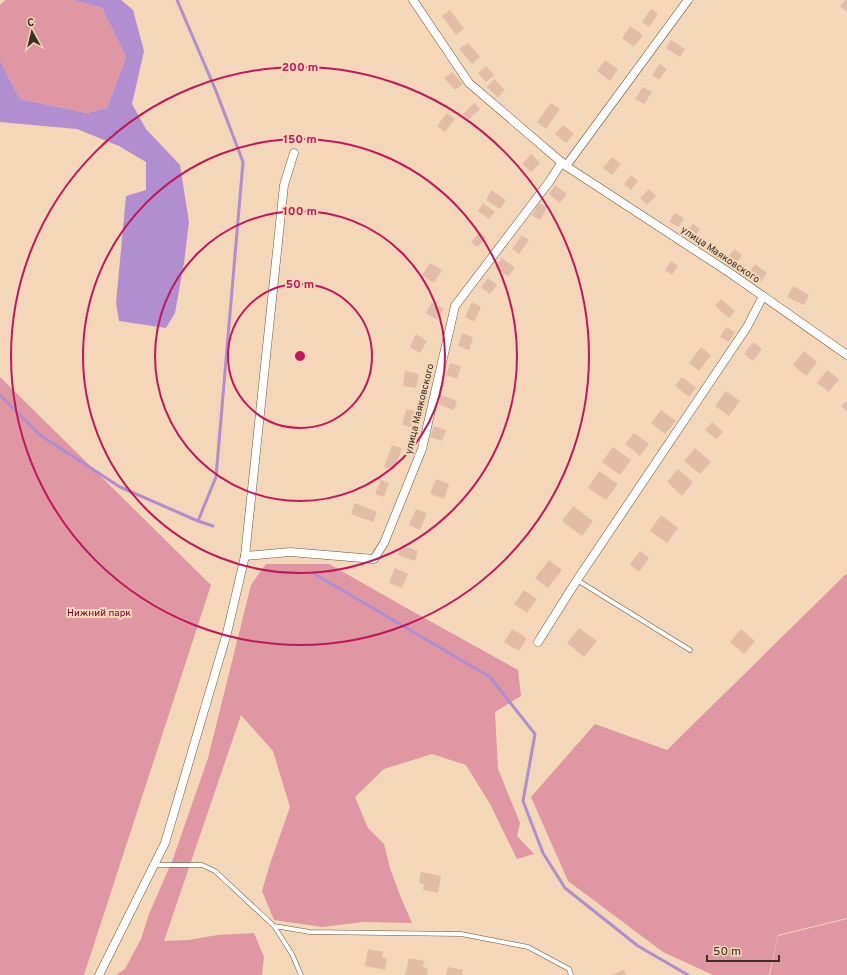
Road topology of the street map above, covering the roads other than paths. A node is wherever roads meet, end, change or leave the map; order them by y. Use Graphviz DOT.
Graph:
graph roads {
  1 [pos="413,0"];
  2 [pos="688,0"];
  3 [pos="294,153"];
  4 [pos="564,164"];
  5 [pos="763,296"];
  6 [pos="847,355"];
  7 [pos="245,556"];
  8 [pos="577,580"];
  9 [pos="538,642"];
  10 [pos="690,650"];
  11 [pos="154,865"];
  12 [pos="274,926"];
  13 [pos="100,975"];
  14 [pos="301,975"];
  15 [pos="571,975"];
  1 -- 4 [label="street, улица Маяковского"];
  2 -- 4 [label="street, улица Маяковского"];
  3 -- 7 [label="street"];
  4 -- 5 [label="street, улица Маяковского"];
  4 -- 7 [label="street, улица Маяковского"];
  5 -- 6 [label="street, улица Маяковского"];
  5 -- 8 [label="street, улица Маяковского"];
  7 -- 11 [label="street"];
  8 -- 9 [label="street, улица Маяковского"];
  8 -- 10 [label="lane"];
  11 -- 12 [label="lane"];
  11 -- 13 [label="street"];
  12 -- 14 [label="lane"];
  12 -- 15 [label="lane"];
}
